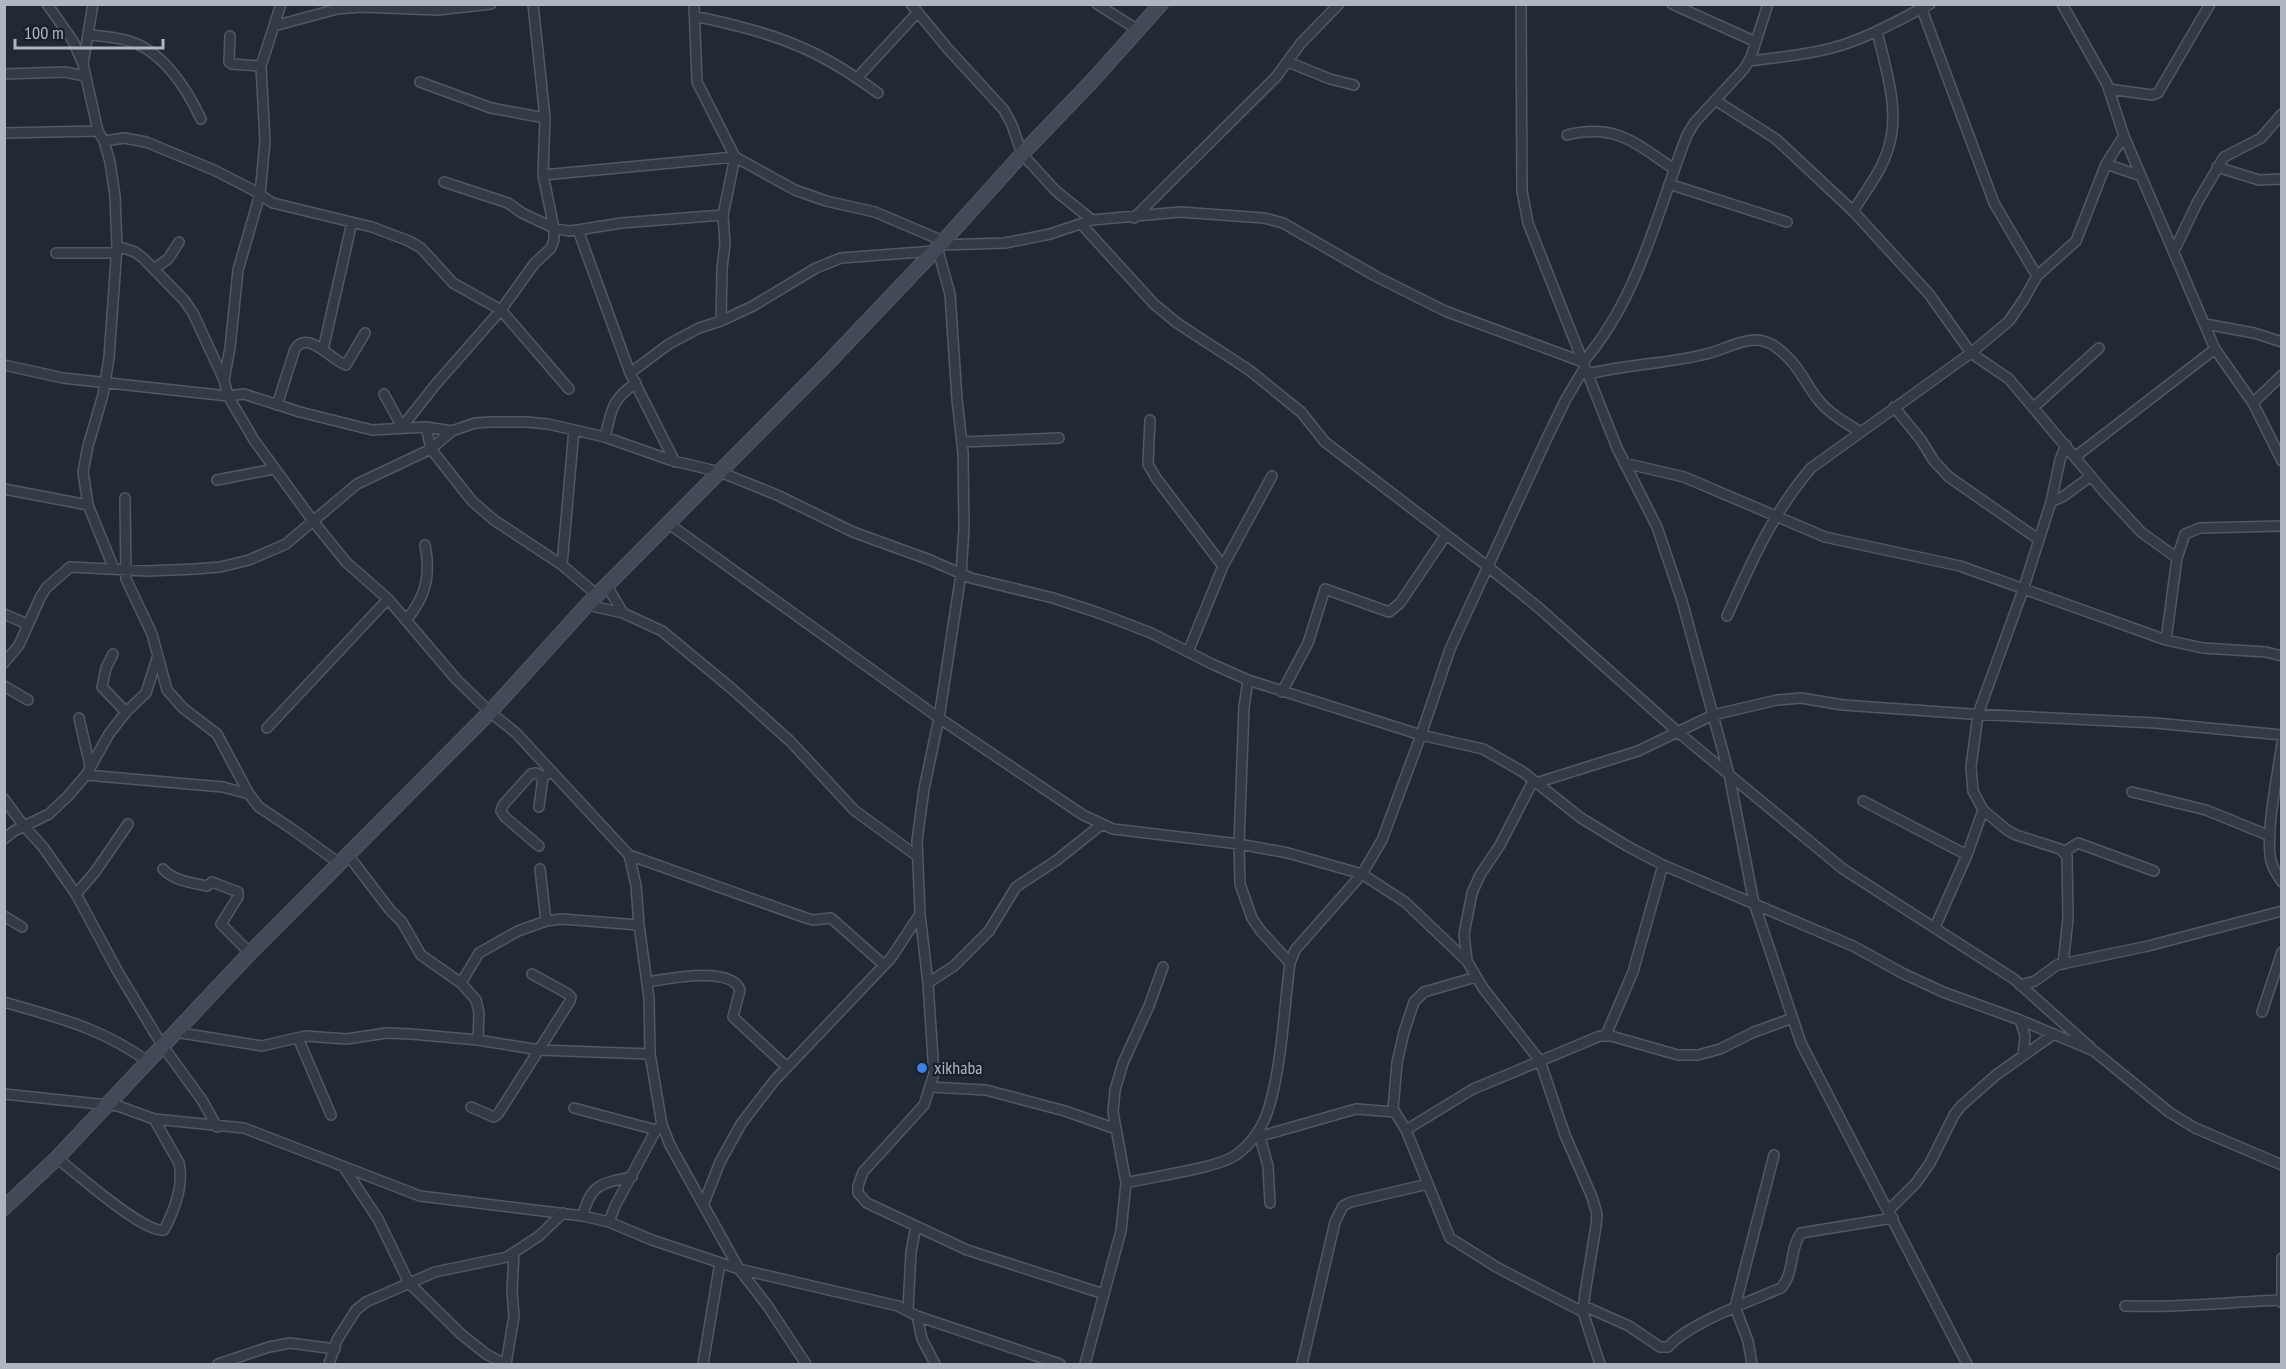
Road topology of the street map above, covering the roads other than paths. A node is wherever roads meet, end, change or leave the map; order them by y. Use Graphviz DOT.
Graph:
graph roads {
  1 [pos="47,4"];
  2 [pos="93,4"];
  3 [pos="281,4"];
  4 [pos="491,4"];
  5 [pos="533,4"];
  6 [pos="694,4"];
  7 [pos="1097,4"];
  8 [pos="1161,4"];
  9 [pos="1339,4"];
  10 [pos="1521,4"];
  11 [pos="1672,4"];
  12 [pos="1768,4"];
  13 [pos="1930,4"];
  14 [pos="2062,4"];
  15 [pos="2210,4"];
  16 [pos="363,6"];
  17 [pos="1920,7"];
  18 [pos="914,9"];
  19 [pos="696,17"];
  20 [pos="274,26"];
  21 [pos="1138,30"];
  22 [pos="1877,31"];
  23 [pos="230,36"];
  24 [pos="87,38"];
  25 [pos="73,41"];
  26 [pos="1756,42"];
  27 [pos="1749,61"];
  28 [pos="1288,62"];
  29 [pos="83,64"];
  30 [pos="261,66"];
  31 [pos="4,74"];
  32 [pos="86,76"];
  33 [pos="858,78"];
  34 [pos="420,82"];
  35 [pos="1354,85"];
  36 [pos="2109,89"];
  37 [pos="878,93"];
  38 [pos="1715,100"];
  39 [pos="2282,114"];
  40 [pos="201,118"];
  41 [pos="544,118"];
  42 [pos="98,131"];
  43 [pos="4,134"];
  44 [pos="1567,135"];
  45 [pos="2124,136"];
  46 [pos="104,141"];
  47 [pos="1022,154"];
  48 [pos="735,157"];
  49 [pos="2106,164"];
  50 [pos="2217,167"];
  51 [pos="1674,169"];
  52 [pos="543,175"];
  53 [pos="2141,176"];
  54 [pos="2282,179"];
  55 [pos="444,182"];
  56 [pos="1669,184"];
  57 [pos="260,194"];
  58 [pos="1853,211"];
  59 [pos="723,215"];
  60 [pos="1134,218"];
  61 [pos="1092,220"];
  62 [pos="352,222"];
  63 [pos="1787,222"];
  64 [pos="1082,225"];
  65 [pos="554,228"];
  66 [pos="578,230"];
  67 [pos="179,242"];
  68 [pos="939,246"];
  69 [pos="117,250"];
  70 [pos="2174,250"];
  71 [pos="56,253"];
  72 [pos="155,268"];
  73 [pos="2037,276"];
  74 [pos="501,310"];
  75 [pos="721,321"];
  76 [pos="2205,324"];
  77 [pos="365,333"];
  78 [pos="2282,342"];
  79 [pos="2099,348"];
  80 [pos="2215,349"];
  81 [pos="323,350"];
  82 [pos="1971,352"];
  83 [pos="4,365"];
  84 [pos="1585,368"];
  85 [pos="630,373"];
  86 [pos="2282,375"];
  87 [pos="224,380"];
  88 [pos="105,383"];
  89 [pos="636,383"];
  90 [pos="569,389"];
  91 [pos="384,394"];
  92 [pos="228,396"];
  93 [pos="2253,403"];
  94 [pos="277,405"];
  95 [pos="1894,407"];
  96 [pos="2034,407"];
  97 [pos="1150,420"];
  98 [pos="402,427"];
  99 [pos="426,427"];
  100 [pos="574,430"];
  101 [pos="452,431"];
  102 [pos="1859,431"];
  103 [pos="605,437"];
  104 [pos="1059,438"];
  105 [pos="962,442"];
  106 [pos="2066,445"];
  107 [pos="431,449"];
  108 [pos="2075,457"];
  109 [pos="2282,461"];
  110 [pos="675,462"];
  111 [pos="1624,463"];
  112 [pos="274,469"];
  113 [pos="720,472"];
  114 [pos="1272,476"];
  115 [pos="2091,476"];
  116 [pos="217,480"];
  117 [pos="4,489"];
  118 [pos="125,498"];
  119 [pos="2051,502"];
  120 [pos="88,505"];
  121 [pos="1775,516"];
  122 [pos="313,521"];
  123 [pos="669,524"];
  124 [pos="2282,526"];
  125 [pos="1446,535"];
  126 [pos="2038,539"];
  127 [pos="425,545"];
  128 [pos="2177,558"];
  129 [pos="562,565"];
  130 [pos="1223,566"];
  131 [pos="1487,566"];
  132 [pos="119,569"];
  133 [pos="961,574"];
  134 [pos="2023,590"];
  135 [pos="597,595"];
  136 [pos="388,599"];
  137 [pos="622,613"];
  138 [pos="4,614"];
  139 [pos="1727,616"];
  140 [pos="406,620"];
  141 [pos="27,624"];
  142 [pos="2166,640"];
  143 [pos="1188,652"];
  144 [pos="113,654"];
  145 [pos="2282,656"];
  146 [pos="157,658"];
  147 [pos="4,663"];
  148 [pos="1248,680"];
  149 [pos="4,686"];
  150 [pos="1282,692"];
  151 [pos="28,700"];
  152 [pos="126,712"];
  153 [pos="490,712"];
  154 [pos="1978,714"];
  155 [pos="1713,715"];
  156 [pos="79,718"];
  157 [pos="939,718"];
  158 [pos="267,728"];
  159 [pos="1679,733"];
  160 [pos="1421,735"];
  161 [pos="2282,735"];
  162 [pos="2282,743"];
  163 [pos="552,770"];
  164 [pos="88,771"];
  165 [pos="1729,774"];
  166 [pos="543,777"];
  167 [pos="1535,782"];
  168 [pos="2132,792"];
  169 [pos="249,794"];
  170 [pos="4,799"];
  171 [pos="1863,801"];
  172 [pos="539,807"];
  173 [pos="1983,810"];
  174 [pos="128,824"];
  175 [pos="1101,825"];
  176 [pos="24,826"];
  177 [pos="2270,836"];
  178 [pos="4,839"];
  179 [pos="1239,844"];
  180 [pos="539,846"];
  181 [pos="2064,852"];
  182 [pos="629,855"];
  183 [pos="1967,855"];
  184 [pos="917,856"];
  185 [pos="344,859"];
  186 [pos="1664,865"];
  187 [pos="163,869"];
  188 [pos="540,869"];
  189 [pos="2154,871"];
  190 [pos="1362,874"];
  191 [pos="2282,882"];
  192 [pos="76,894"];
  193 [pos="1754,903"];
  194 [pos="2282,911"];
  195 [pos="920,914"];
  196 [pos="4,916"];
  197 [pos="546,921"];
  198 [pos="639,926"];
  199 [pos="22,927"];
  200 [pos="1935,927"];
  201 [pos="924,936"];
  202 [pos="906,937"];
  203 [pos="2282,952"];
  204 [pos="250,953"];
  205 [pos="1467,961"];
  206 [pos="1290,963"];
  207 [pos="2063,964"];
  208 [pos="884,965"];
  209 [pos="1163,967"];
  210 [pos="532,974"];
  211 [pos="1476,976"];
  212 [pos="2035,981"];
  213 [pos="647,982"];
  214 [pos="461,983"];
  215 [pos="928,983"];
  216 [pos="2020,985"];
  217 [pos="2032,996"];
  218 [pos="4,1002"];
  219 [pos="2262,1012"];
  220 [pos="1793,1018"];
  221 [pos="2020,1020"];
  222 [pos="175,1032"];
  223 [pos="2054,1034"];
  224 [pos="1606,1035"];
  225 [pos="298,1038"];
  226 [pos="478,1040"];
  227 [pos="162,1045"];
  228 [pos="539,1050"];
  229 [pos="2094,1051"];
  230 [pos="650,1054"];
  231 [pos="2023,1056"];
  232 [pos="147,1061"];
  233 [pos="1540,1061"];
  234 [pos="787,1067"];
  235 [pos="930,1087"];
  236 [pos="4,1094"];
  237 [pos="106,1106"];
  238 [pos="471,1107"];
  239 [pos="574,1108"];
  240 [pos="1395,1112"];
  241 [pos="331,1115"];
  242 [pos="154,1119"];
  243 [pos="217,1127"];
  244 [pos="659,1128"];
  245 [pos="1116,1129"];
  246 [pos="1406,1130"];
  247 [pos="1257,1138"];
  248 [pos="1774,1155"];
  249 [pos="57,1158"];
  250 [pos="2282,1165"];
  251 [pos="345,1169"];
  252 [pos="632,1177"];
  253 [pos="1126,1183"];
  254 [pos="1428,1184"];
  255 [pos="1883,1198"];
  256 [pos="1900,1198"];
  257 [pos="704,1203"];
  258 [pos="1270,1203"];
  259 [pos="4,1208"];
  260 [pos="563,1213"];
  261 [pos="1891,1214"];
  262 [pos="582,1216"];
  263 [pos="609,1222"];
  264 [pos="916,1226"];
  265 [pos="514,1252"];
  266 [pos="2282,1258"];
  267 [pos="720,1263"];
  268 [pos="739,1269"];
  269 [pos="409,1283"];
  270 [pos="1104,1293"];
  271 [pos="2281,1302"];
  272 [pos="2125,1306"];
  273 [pos="1735,1308"];
  274 [pos="1584,1309"];
  275 [pos="908,1310"];
  276 [pos="917,1316"];
  277 [pos="335,1349"];
  278 [pos="218,1365"];
  279 [pos="328,1365"];
  280 [pos="505,1365"];
  281 [pos="703,1365"];
  282 [pos="806,1365"];
  283 [pos="935,1365"];
  284 [pos="1060,1365"];
  285 [pos="1085,1365"];
  286 [pos="1302,1365"];
  287 [pos="1600,1365"];
  288 [pos="1752,1365"];
  289 [pos="1967,1365"];
  1 -- 25 [label="street"];
  2 -- 24 [label="street"];
  3 -- 20 [label="street"];
  4 -- 16 [label="street"];
  5 -- 41 [label="street"];
  6 -- 19 [label="street"];
  7 -- 21 [label="street"];
  8 -- 21 [label="street"];
  9 -- 28 [label="street"];
  10 -- 84 [label="street"];
  11 -- 26 [label="street"];
  12 -- 26 [label="street"];
  13 -- 17 [label="street"];
  14 -- 36 [label="street"];
  15 -- 36 [label="street"];
  16 -- 20 [label="street"];
  17 -- 22 [label="street"];
  17 -- 73 [label="street"];
  18 -- 33 [label="street"];
  18 -- 47 [label="street"];
  19 -- 33 [label="street"];
  19 -- 48 [label="street"];
  20 -- 30 [label="street"];
  21 -- 47 [label="street"];
  22 -- 27 [label="street"];
  22 -- 58 [label="street"];
  23 -- 30 [label="street"];
  24 -- 25 [label="street"];
  24 -- 29 [label="street"];
  24 -- 40 [label="street"];
  25 -- 29 [label="street"];
  26 -- 27 [label="street"];
  27 -- 38 [label="street"];
  28 -- 35 [label="street"];
  28 -- 60 [label="street"];
  29 -- 32 [label="street"];
  30 -- 57 [label="street"];
  31 -- 32 [label="street"];
  32 -- 42 [label="street"];
  33 -- 37 [label="street"];
  34 -- 41 [label="street"];
  36 -- 45 [label="street"];
  38 -- 51 [label="street"];
  38 -- 58 [label="street"];
  39 -- 50 [label="street"];
  41 -- 52 [label="street"];
  42 -- 43 [label="street"];
  42 -- 46 [label="street"];
  44 -- 51 [label="street"];
  45 -- 49 [label="street"];
  45 -- 53 [label="street"];
  46 -- 57 [label="street"];
  46 -- 69 [label="street"];
  47 -- 61 [label="street"];
  47 -- 68 [label="street"];
  48 -- 52 [label="street"];
  48 -- 59 [label="street"];
  48 -- 68 [label="street"];
  49 -- 53 [label="street"];
  49 -- 73 [label="street"];
  50 -- 54 [label="street"];
  50 -- 70 [label="street"];
  51 -- 56 [label="street"];
  52 -- 65 [label="street"];
  53 -- 70 [label="street"];
  55 -- 65 [label="street"];
  56 -- 63 [label="street"];
  56 -- 84 [label="street"];
  57 -- 62 [label="street"];
  57 -- 87 [label="street"];
  58 -- 82 [label="street"];
  59 -- 66 [label="street"];
  59 -- 75 [label="street"];
  60 -- 61 [label="street"];
  60 -- 84 [label="street"];
  61 -- 64 [label="street"];
  62 -- 74 [label="street"];
  62 -- 81 [label="street"];
  64 -- 68 [label="street"];
  64 -- 125 [label="street"];
  65 -- 66 [label="street"];
  65 -- 74 [label="street"];
  66 -- 85 [label="street"];
  67 -- 72 [label="street"];
  68 -- 75 [label="street"];
  68 -- 105 [label="street"];
  68 -- 113 [label="street"];
  69 -- 71 [label="street"];
  69 -- 72 [label="street"];
  69 -- 88 [label="street"];
  70 -- 76 [label="street"];
  72 -- 87 [label="street"];
  73 -- 82 [label="street"];
  74 -- 90 [label="street"];
  74 -- 98 [label="street"];
  75 -- 85 [label="street"];
  76 -- 78 [label="street"];
  76 -- 80 [label="street"];
  77 -- 81 [label="street"];
  79 -- 96 [label="street"];
  80 -- 93 [label="street"];
  80 -- 108 [label="street"];
  81 -- 94 [label="street"];
  82 -- 95 [label="street"];
  82 -- 96 [label="street"];
  83 -- 88 [label="street"];
  84 -- 102 [label="street"];
  84 -- 111 [label="street"];
  84 -- 131 [label="street"];
  85 -- 89 [label="street"];
  86 -- 93 [label="street"];
  87 -- 92 [label="street"];
  88 -- 92 [label="street"];
  88 -- 120 [label="street"];
  89 -- 103 [label="street"];
  89 -- 110 [label="street"];
  91 -- 98 [label="street"];
  92 -- 94 [label="street"];
  92 -- 112 [label="street"];
  93 -- 109 [label="street"];
  94 -- 98 [label="street"];
  95 -- 102 [label="street"];
  95 -- 126 [label="street"];
  96 -- 106 [label="street"];
  97 -- 130 [label="street"];
  98 -- 99 [label="street"];
  99 -- 101 [label="street"];
  99 -- 107 [label="street"];
  100 -- 101 [label="street"];
  100 -- 103 [label="street"];
  100 -- 129 [label="street"];
  101 -- 107 [label="street"];
  102 -- 121 [label="street"];
  103 -- 110 [label="street"];
  104 -- 105 [label="street"];
  105 -- 133 [label="street"];
  106 -- 108 [label="street"];
  106 -- 119 [label="street"];
  107 -- 122 [label="street"];
  107 -- 129 [label="street"];
  108 -- 115 [label="street"];
  110 -- 113 [label="street"];
  111 -- 121 [label="street"];
  111 -- 155 [label="street"];
  112 -- 116 [label="street"];
  112 -- 122 [label="street"];
  113 -- 123 [label="street"];
  113 -- 133 [label="street"];
  114 -- 130 [label="street"];
  115 -- 119 [label="street"];
  115 -- 128 [label="street"];
  117 -- 120 [label="street"];
  118 -- 132 [label="street"];
  119 -- 126 [label="street"];
  120 -- 132 [label="street"];
  121 -- 134 [label="street"];
  121 -- 139 [label="street"];
  122 -- 132 [label="street"];
  122 -- 136 [label="street"];
  123 -- 135 [label="street"];
  123 -- 157 [label="street"];
  124 -- 128 [label="street"];
  125 -- 131 [label="street"];
  125 -- 150 [label="street"];
  126 -- 134 [label="street"];
  127 -- 140 [label="street"];
  128 -- 142 [label="street"];
  129 -- 135 [label="street"];
  130 -- 143 [label="street"];
  131 -- 159 [label="street"];
  131 -- 160 [label="street"];
  132 -- 141 [label="street"];
  132 -- 146 [label="street"];
  133 -- 143 [label="street"];
  133 -- 157 [label="street"];
  134 -- 142 [label="street"];
  134 -- 154 [label="street"];
  135 -- 137 [label="street"];
  135 -- 137 [label="street"];
  135 -- 153 [label="street"];
  136 -- 140 [label="street"];
  136 -- 158 [label="street"];
  137 -- 184 [label="street"];
  138 -- 141 [label="street"];
  140 -- 153 [label="street"];
  141 -- 147 [label="street"];
  142 -- 145 [label="street"];
  143 -- 148 [label="street"];
  144 -- 152 [label="street"];
  146 -- 152 [label="street"];
  146 -- 169 [label="street"];
  148 -- 150 [label="street"];
  148 -- 179 [label="street"];
  149 -- 151 [label="street"];
  150 -- 160 [label="street"];
  152 -- 164 [label="street"];
  153 -- 163 [label="street"];
  153 -- 185 [label="street"];
  154 -- 155 [label="street"];
  154 -- 161 [label="street"];
  154 -- 173 [label="street"];
  155 -- 159 [label="street"];
  155 -- 165 [label="street"];
  156 -- 164 [label="street"];
  157 -- 175 [label="street"];
  157 -- 184 [label="street"];
  159 -- 165 [label="street"];
  159 -- 167 [label="street"];
  160 -- 167 [label="street"];
  160 -- 190 [label="street"];
  162 -- 177 [label="street"];
  163 -- 166 [label="street"];
  163 -- 182 [label="street"];
  164 -- 169 [label="street"];
  164 -- 176 [label="street"];
  165 -- 193 [label="street"];
  165 -- 200 [label="street"];
  166 -- 172 [label="street"];
  166 -- 180 [label="street"];
  167 -- 186 [label="street"];
  167 -- 205 [label="street"];
  168 -- 177 [label="street"];
  169 -- 185 [label="street"];
  170 -- 176 [label="street"];
  171 -- 183 [label="street"];
  173 -- 181 [label="street"];
  173 -- 183 [label="street"];
  174 -- 192 [label="street"];
  175 -- 179 [label="street"];
  175 -- 215 [label="street"];
  176 -- 178 [label="street"];
  176 -- 192 [label="street"];
  177 -- 191 [label="street"];
  179 -- 190 [label="street"];
  179 -- 206 [label="street"];
  181 -- 189 [label="street"];
  181 -- 207 [label="street"];
  182 -- 198 [label="street"];
  182 -- 208 [label="street"];
  183 -- 200 [label="street"];
  184 -- 195 [label="street"];
  185 -- 204 [label="street"];
  185 -- 214 [label="street"];
  186 -- 193 [label="street"];
  186 -- 224 [label="street"];
  187 -- 204 [label="street"];
  188 -- 197 [label="street"];
  190 -- 205 [label="street"];
  190 -- 206 [label="street"];
  192 -- 227 [label="street"];
  193 -- 220 [label="street"];
  193 -- 221 [label="street"];
  194 -- 207 [label="street"];
  195 -- 201 [label="street"];
  195 -- 202 [label="street"];
  196 -- 199 [label="street"];
  197 -- 198 [label="street"];
  197 -- 214 [label="street"];
  198 -- 213 [label="street"];
  200 -- 216 [label="street"];
  201 -- 202 [label="street"];
  201 -- 215 [label="street"];
  202 -- 208 [label="street"];
  203 -- 219 [label="street"];
  204 -- 222 [label="street"];
  205 -- 211 [label="street"];
  206 -- 247 [label="street"];
  207 -- 212 [label="street"];
  208 -- 234 [label="street"];
  209 -- 245 [label="street"];
  210 -- 228 [label="street"];
  211 -- 233 [label="street"];
  211 -- 240 [label="street"];
  212 -- 216 [label="street"];
  212 -- 217 [label="street"];
  213 -- 230 [label="street"];
  213 -- 234 [label="street"];
  214 -- 226 [label="street"];
  215 -- 235 [label="street"];
  216 -- 217 [label="street"];
  217 -- 229 [label="street"];
  218 -- 232 [label="street"];
  220 -- 224 [label="street"];
  220 -- 255 [label="street"];
  221 -- 223 [label="street"];
  221 -- 231 [label="street"];
  222 -- 225 [label="street"];
  222 -- 227 [label="street"];
  223 -- 229 [label="street"];
  223 -- 231 [label="street"];
  224 -- 233 [label="street"];
  225 -- 226 [label="street"];
  225 -- 241 [label="street"];
  226 -- 228 [label="street"];
  227 -- 232 [label="street"];
  227 -- 243 [label="street"];
  228 -- 230 [label="street"];
  228 -- 238 [label="street"];
  229 -- 250 [label="street"];
  230 -- 244 [label="street"];
  231 -- 256 [label="street"];
  232 -- 237 [label="street"];
  233 -- 246 [label="street"];
  233 -- 274 [label="street"];
  234 -- 257 [label="street"];
  235 -- 245 [label="street"];
  235 -- 264 [label="street"];
  236 -- 237 [label="street"];
  237 -- 242 [label="street"];
  237 -- 249 [label="street"];
  239 -- 244 [label="street"];
  240 -- 246 [label="street"];
  240 -- 247 [label="street"];
  242 -- 243 [label="street"];
  242 -- 249 [label="street"];
  243 -- 251 [label="street"];
  244 -- 252 [label="street"];
  244 -- 257 [label="street"];
  245 -- 253 [label="street"];
  246 -- 254 [label="street"];
  247 -- 253 [label="street"];
  247 -- 258 [label="street"];
  248 -- 273 [label="street"];
  249 -- 259 [label="street"];
  251 -- 260 [label="street"];
  251 -- 269 [label="street"];
  252 -- 262 [label="street"];
  252 -- 263 [label="street"];
  253 -- 270 [label="street"];
  254 -- 274 [label="street"];
  254 -- 286 [label="street"];
  255 -- 256 [label="street"];
  255 -- 261 [label="street"];
  256 -- 261 [label="street"];
  257 -- 268 [label="street"];
  260 -- 262 [label="street"];
  260 -- 265 [label="street"];
  261 -- 273 [label="street"];
  261 -- 289 [label="street"];
  262 -- 263 [label="street"];
  263 -- 267 [label="street"];
  264 -- 270 [label="street"];
  264 -- 275 [label="street"];
  265 -- 269 [label="street"];
  265 -- 280 [label="street"];
  266 -- 271 [label="street"];
  267 -- 268 [label="street"];
  267 -- 281 [label="street"];
  268 -- 275 [label="street"];
  268 -- 282 [label="street"];
  269 -- 277 [label="street"];
  269 -- 280 [label="street"];
  270 -- 285 [label="street"];
  271 -- 272 [label="street"];
  273 -- 274 [label="street"];
  273 -- 288 [label="street"];
  274 -- 287 [label="street"];
  275 -- 276 [label="street"];
  276 -- 283 [label="street"];
  276 -- 284 [label="street"];
  277 -- 278 [label="street"];
  277 -- 279 [label="street"];
}
